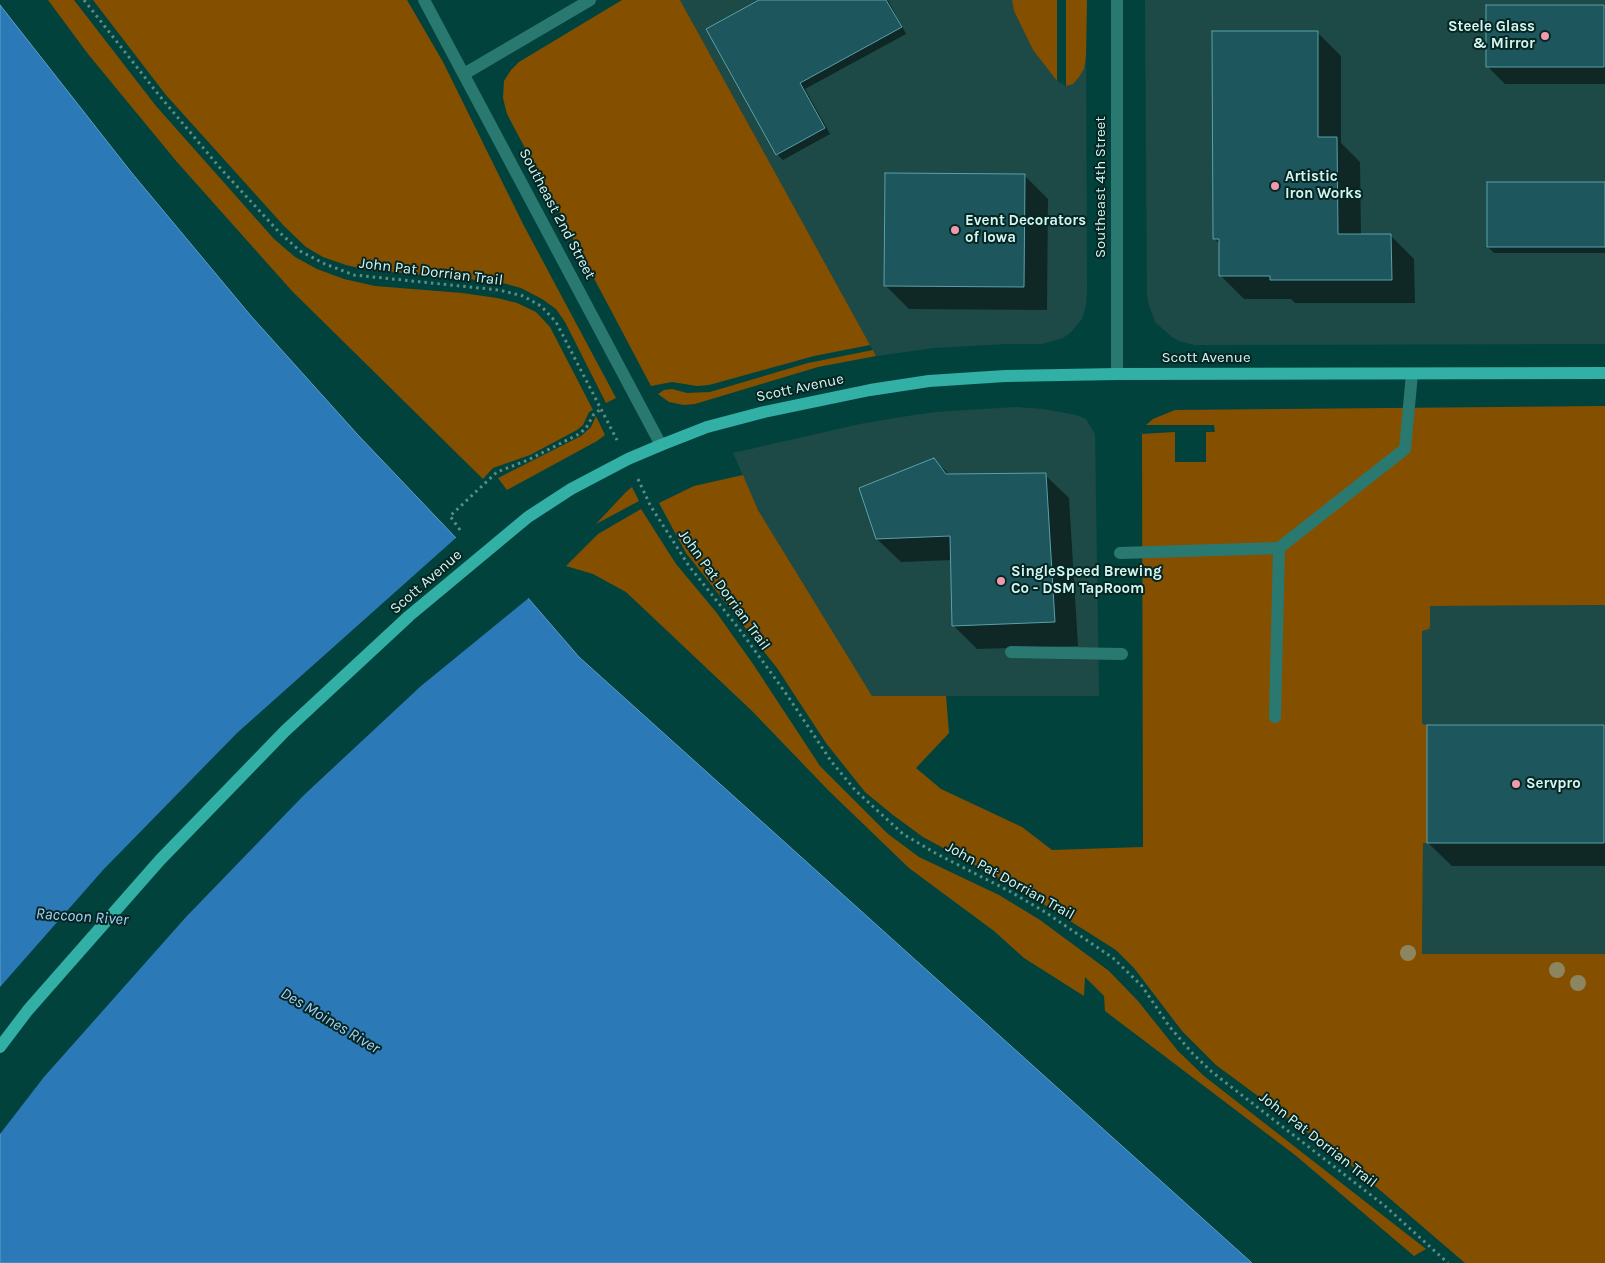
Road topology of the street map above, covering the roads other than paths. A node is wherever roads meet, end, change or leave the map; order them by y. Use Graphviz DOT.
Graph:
graph roads {
  1 [pos="424,0"];
  2 [pos="590,0"];
  3 [pos="1117,0"];
  4 [pos="464,74"];
  5 [pos="1605,373"];
  6 [pos="1117,374"];
  7 [pos="1412,374"];
  8 [pos="660,445"];
  9 [pos="1279,548"];
  10 [pos="1120,553"];
  11 [pos="1011,652"];
  12 [pos="1122,654"];
  13 [pos="1275,717"];
  14 [pos="0,1047"];
  1 -- 4 [label="street, Southeast 2nd Street"];
  2 -- 4 [label="street"];
  3 -- 6 [label="street, Southeast 4th Street"];
  4 -- 8 [label="street, Southeast 2nd Street"];
  5 -- 7 [label="main road, Scott Avenue"];
  6 -- 7 [label="main road, Scott Avenue"];
  6 -- 8 [label="main road, Scott Avenue"];
  7 -- 9 [label="street"];
  8 -- 14 [label="main road, Scott Avenue"];
  9 -- 10 [label="street"];
  9 -- 13 [label="street"];
  11 -- 12 [label="street"];
}
